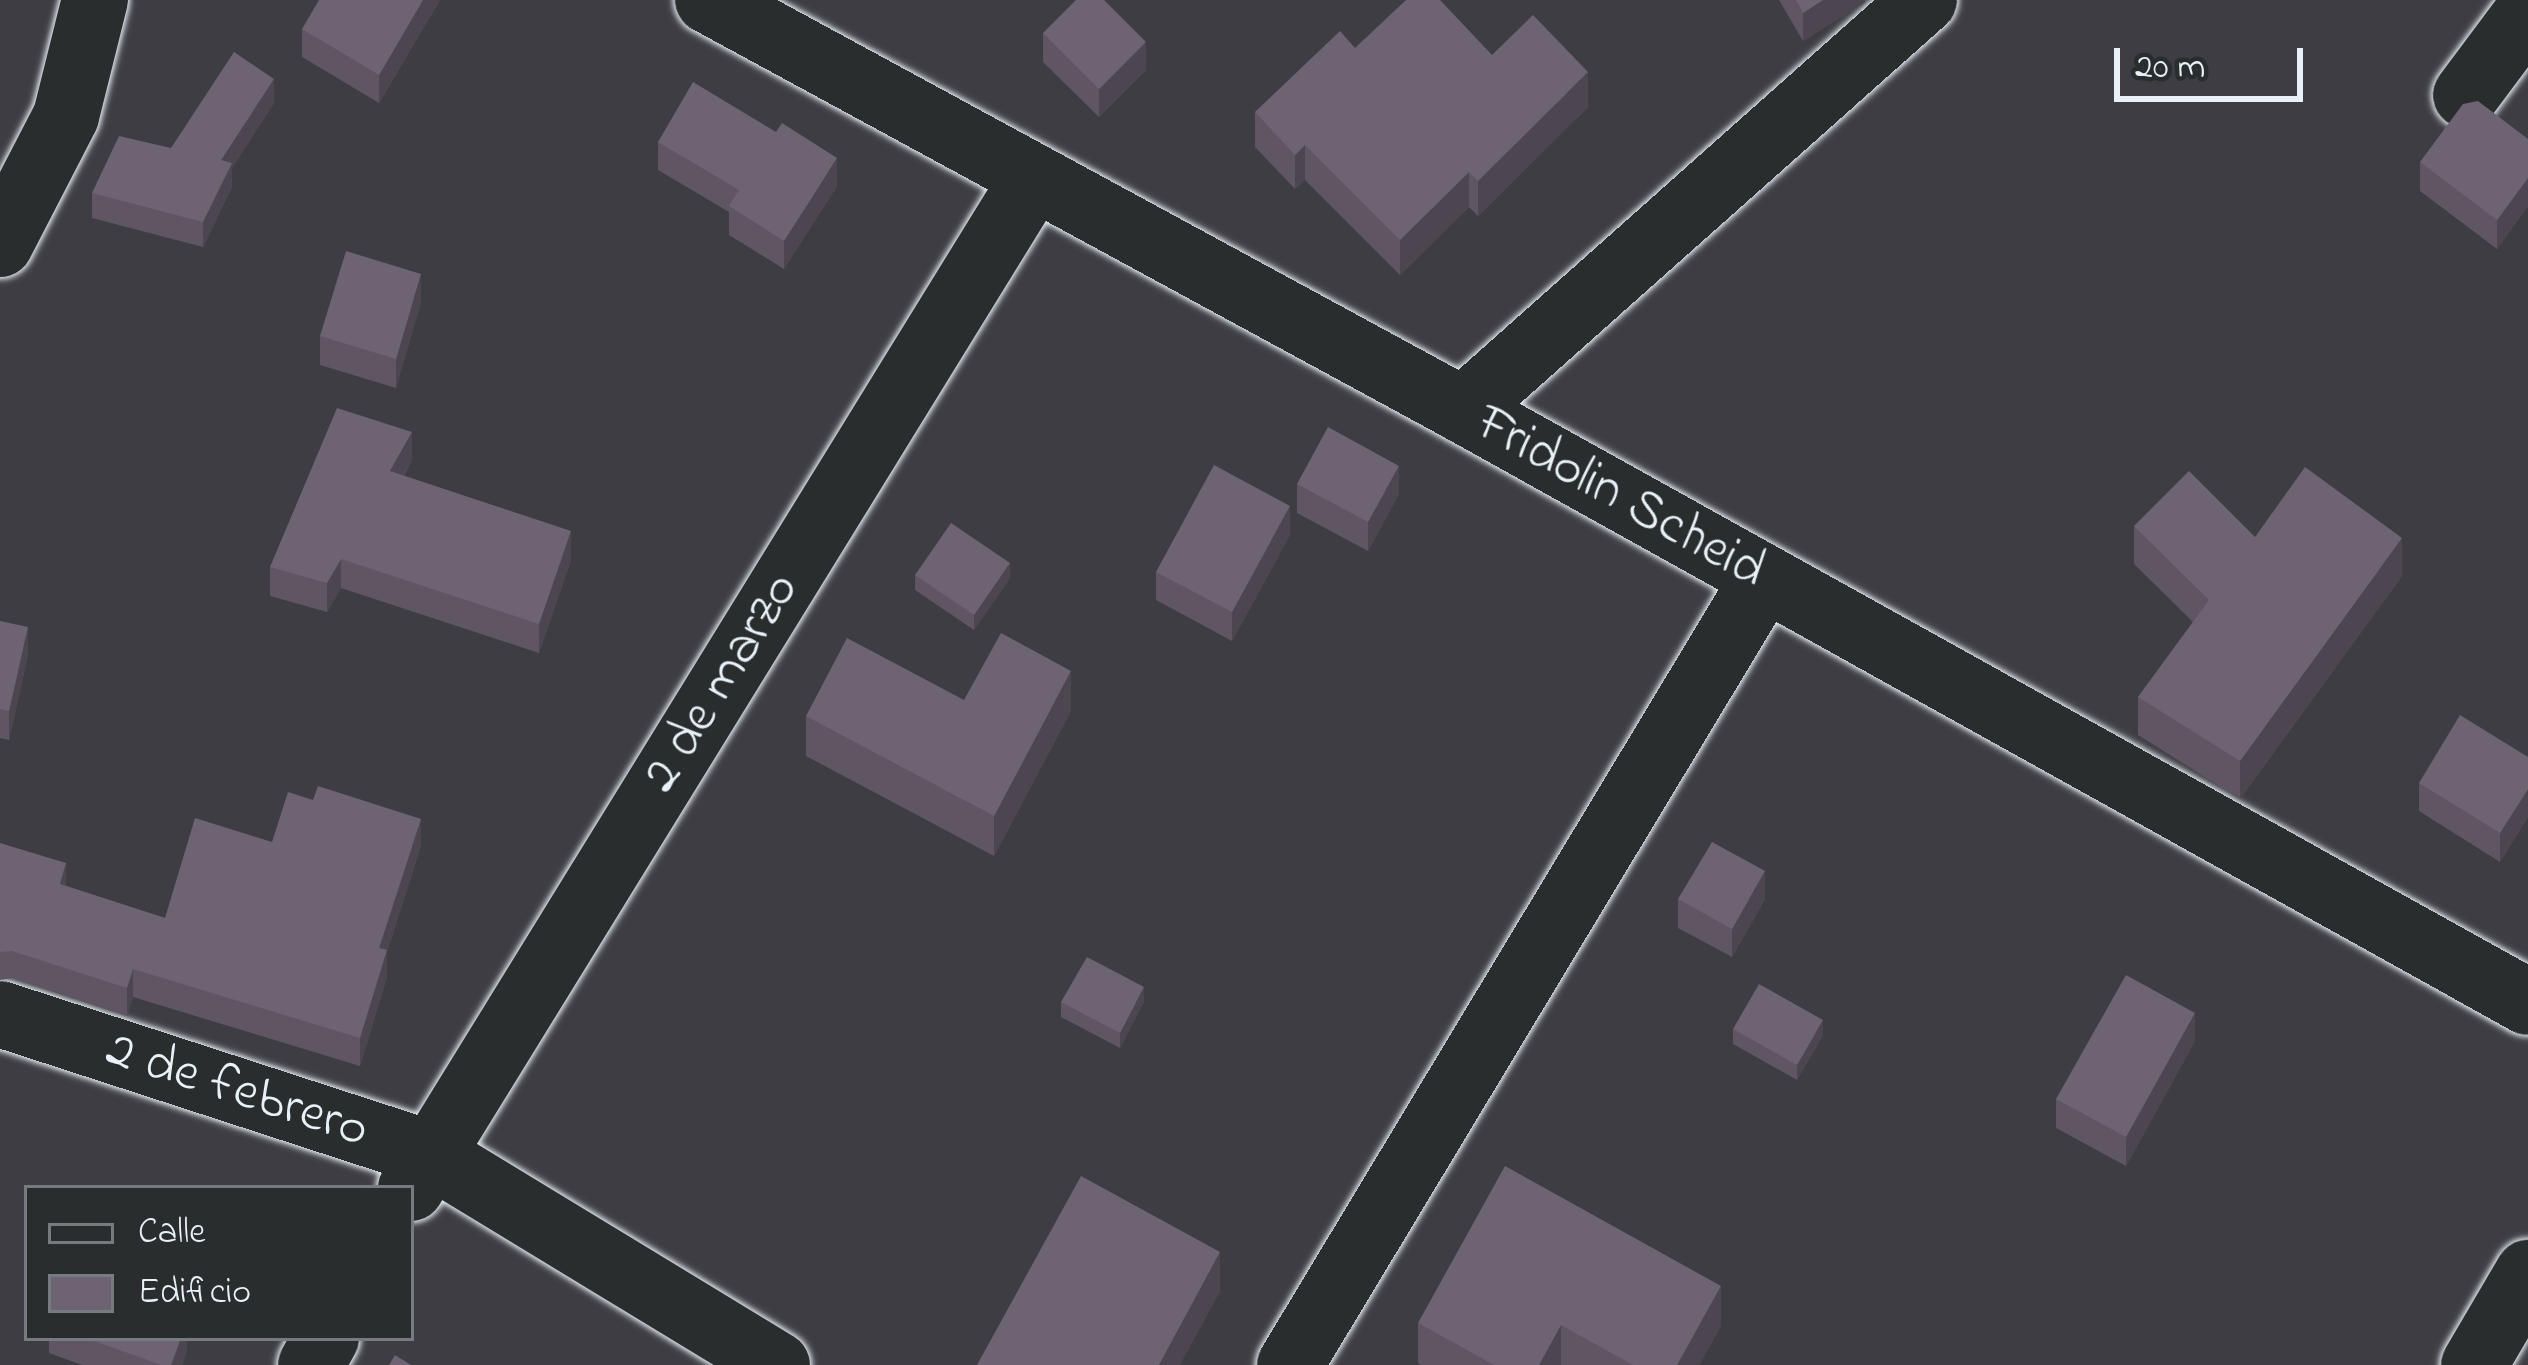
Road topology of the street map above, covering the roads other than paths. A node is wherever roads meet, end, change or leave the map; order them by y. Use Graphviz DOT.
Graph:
graph roads {
  1 [pos="95,0"];
  2 [pos="708,0"];
  3 [pos="1924,0"];
  4 [pos="2528,12"];
  5 [pos="2467,95"];
  6 [pos="1034,179"];
  7 [pos="0,244"];
  8 [pos="1463,410"];
  9 [pos="1763,580"];
  10 [pos="2528,1002"];
  11 [pos="0,1014"];
  12 [pos="421,1171"];
  13 [pos="2528,1274"];
  14 [pos="777,1365"];
  15 [pos="1290,1365"];
  16 [pos="2474,1365"];
  1 -- 7 [label="street"];
  2 -- 6 [label="street, Fridolin Scheid"];
  3 -- 8 [label="street"];
  4 -- 5 [label="street"];
  6 -- 8 [label="street, Fridolin Scheid"];
  6 -- 12 [label="street, 2 de marzo"];
  8 -- 9 [label="street, Fridolin Scheid"];
  9 -- 10 [label="street, Fridolin Scheid"];
  9 -- 15 [label="street"];
  11 -- 12 [label="street, 2 de febrero"];
  12 -- 14 [label="street, 2 de febrero"];
  13 -- 16 [label="street"];
}
